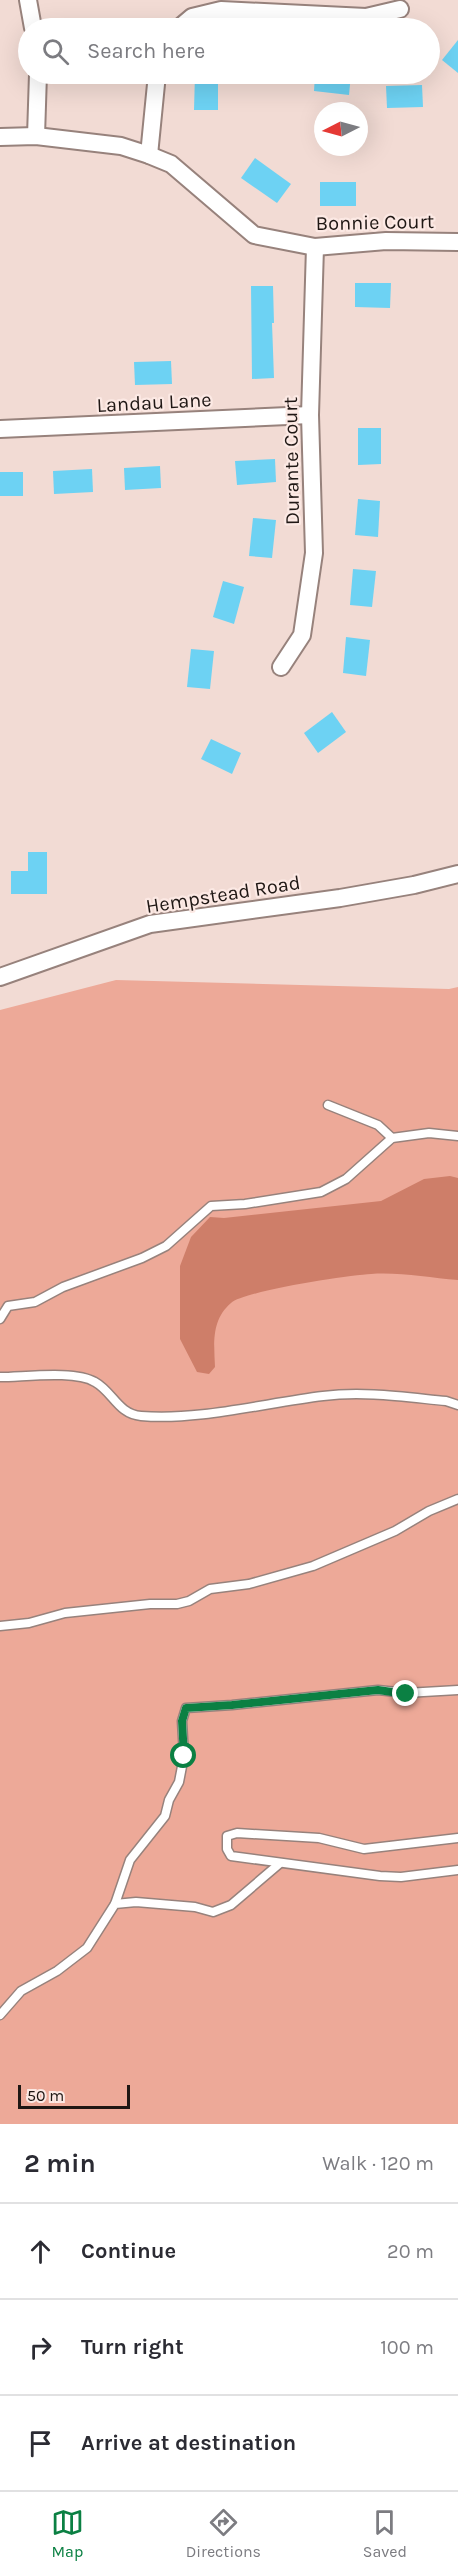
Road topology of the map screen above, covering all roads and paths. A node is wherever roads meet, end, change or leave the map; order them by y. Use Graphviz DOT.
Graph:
graph roads {
  1 [pos="28,0"];
  2 [pos="400,9"];
  3 [pos="31,18"];
  4 [pos="191,18"];
  5 [pos="38,84"];
  6 [pos="156,84"];
  7 [pos="36,136"];
  8 [pos="0,137"];
  9 [pos="149,155"];
  10 [pos="458,242"];
  11 [pos="315,247"];
  12 [pos="310,415"];
  13 [pos="0,429"];
  14 [pos="281,667"];
  15 [pos="458,874"];
  16 [pos="0,977"];
  17 [pos="328,1105"];
  18 [pos="458,1136"];
  19 [pos="392,1138"];
  20 [pos="0,1318"];
  21 [pos="0,1377"];
  22 [pos="458,1405"];
  23 [pos="458,1499"];
  24 [pos="0,1626"];
  25 [pos="458,1690"];
  26 [pos="458,1838"];
  27 [pos="279,1864"];
  28 [pos="458,1870"];
  29 [pos="115,1904"];
  30 [pos="0,2014"];
  1 -- 3 [label="street"];
  2 -- 4 [label="street"];
  5 -- 7 [label="street"];
  6 -- 9 [label="street"];
  7 -- 8 [label="street, Bonnie Court"];
  7 -- 9 [label="street, Bonnie Court"];
  9 -- 11 [label="street, Bonnie Court"];
  10 -- 11 [label="street, Bonnie Court"];
  11 -- 12 [label="street, Durante Court"];
  12 -- 13 [label="street, Landau Lane"];
  12 -- 14 [label="street, Durante Court"];
  15 -- 16 [label="street, Hempstead Road"];
  17 -- 19 [label="lane"];
  18 -- 19 [label="lane"];
  19 -- 20 [label="lane"];
  21 -- 22 [label="lane"];
  23 -- 24 [label="lane"];
  25 -- 29 [label="lane"];
  26 -- 27 [label="lane"];
  27 -- 28 [label="lane"];
  27 -- 29 [label="lane"];
  29 -- 30 [label="lane"];
}
